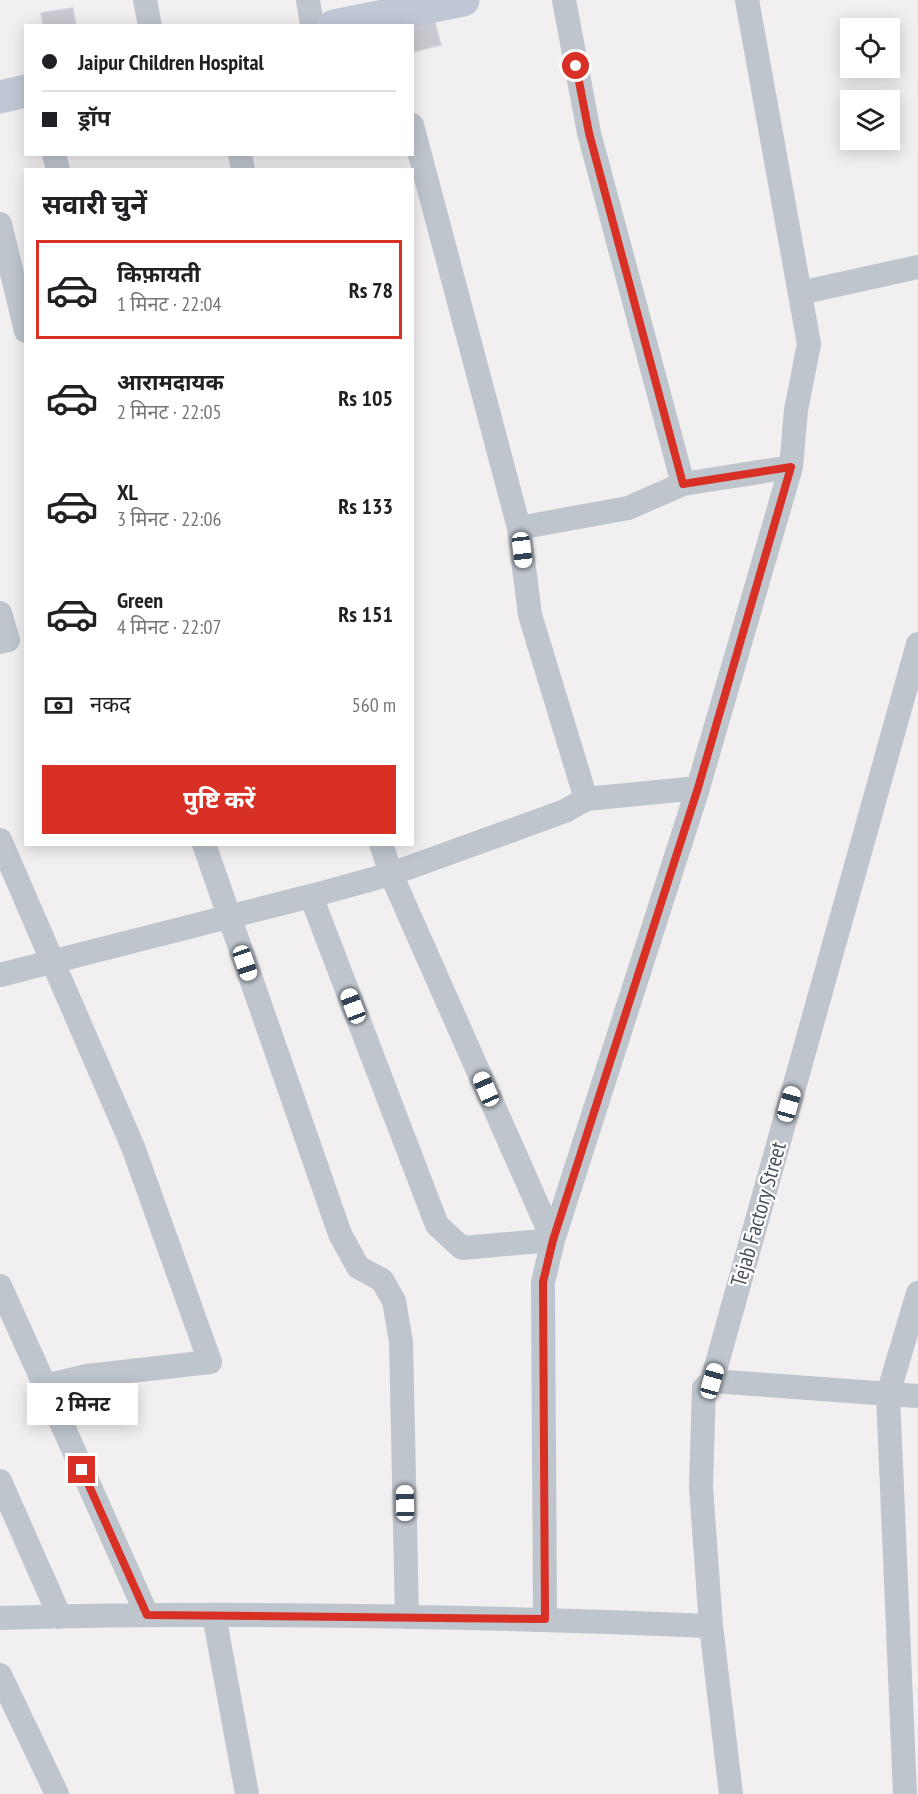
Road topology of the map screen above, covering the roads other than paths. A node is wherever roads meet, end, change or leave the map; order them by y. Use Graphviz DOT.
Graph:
graph roads {
  1 [pos="145,0"];
  2 [pos="308,0"];
  3 [pos="462,0"];
  4 [pos="564,0"];
  5 [pos="747,0"];
  6 [pos="385,20"];
  7 [pos="150,24"];
  8 [pos="312,24"];
  9 [pos="351,24"];
  10 [pos="24,91"];
  11 [pos="0,97"];
  12 [pos="414,133"];
  13 [pos="0,224"];
  14 [pos="918,267"];
  15 [pos="800,293"];
  16 [pos="24,323"];
  17 [pos="791,467"];
  18 [pos="683,484"];
  19 [pos="519,528"];
  20 [pos="0,613"];
  21 [pos="0,642"];
  22 [pos="918,644"];
  23 [pos="698,788"];
  24 [pos="586,799"];
  25 [pos="0,840"];
  26 [pos="205,846"];
  27 [pos="382,846"];
  28 [pos="391,874"];
  29 [pos="311,896"];
  30 [pos="229,918"];
  31 [pos="52,960"];
  32 [pos="0,975"];
  33 [pos="553,1240"];
  34 [pos="0,1286"];
  35 [pos="918,1293"];
  36 [pos="712,1381"];
  37 [pos="45,1386"];
  38 [pos="888,1394"];
  39 [pos="918,1396"];
  40 [pos="0,1481"];
  41 [pos="147,1615"];
  42 [pos="214,1615"];
  43 [pos="60,1617"];
  44 [pos="407,1617"];
  45 [pos="0,1618"];
  46 [pos="545,1619"];
  47 [pos="711,1626"];
  48 [pos="0,1675"];
  49 [pos="57,1794"];
  50 [pos="247,1794"];
  51 [pos="730,1794"];
  52 [pos="905,1794"];
  1 -- 7 [label="street"];
  2 -- 8 [label="street"];
  3 -- 6 [label="street"];
  4 -- 18 [label="street"];
  5 -- 15 [label="street"];
  6 -- 9 [label="street"];
  10 -- 11 [label="street"];
  12 -- 19 [label="street"];
  13 -- 16 [label="street"];
  14 -- 15 [label="street"];
  15 -- 17 [label="street"];
  17 -- 18 [label="street"];
  17 -- 23 [label="street"];
  18 -- 19 [label="street"];
  19 -- 24 [label="street"];
  20 -- 21 [label="street"];
  22 -- 36 [label="street, Tejab Factory Street"];
  23 -- 24 [label="street"];
  23 -- 33 [label="street"];
  24 -- 28 [label="street"];
  25 -- 31 [label="street"];
  26 -- 30 [label="street"];
  27 -- 28 [label="street"];
  28 -- 29 [label="street"];
  28 -- 33 [label="street"];
  29 -- 30 [label="street"];
  29 -- 33 [label="street"];
  30 -- 31 [label="street"];
  30 -- 44 [label="street"];
  31 -- 32 [label="street"];
  31 -- 37 [label="street"];
  33 -- 46 [label="street"];
  34 -- 37 [label="street"];
  35 -- 38 [label="street"];
  36 -- 38 [label="street"];
  36 -- 47 [label="street, Tejab Factory Street"];
  37 -- 41 [label="street"];
  38 -- 39 [label="street"];
  38 -- 52 [label="street"];
  40 -- 43 [label="street"];
  41 -- 42 [label="street"];
  41 -- 43 [label="street"];
  42 -- 44 [label="street"];
  42 -- 50 [label="street"];
  43 -- 45 [label="street"];
  44 -- 46 [label="street"];
  46 -- 47 [label="street"];
  47 -- 51 [label="street, Tejab Factory Street"];
  48 -- 49 [label="street"];
}
